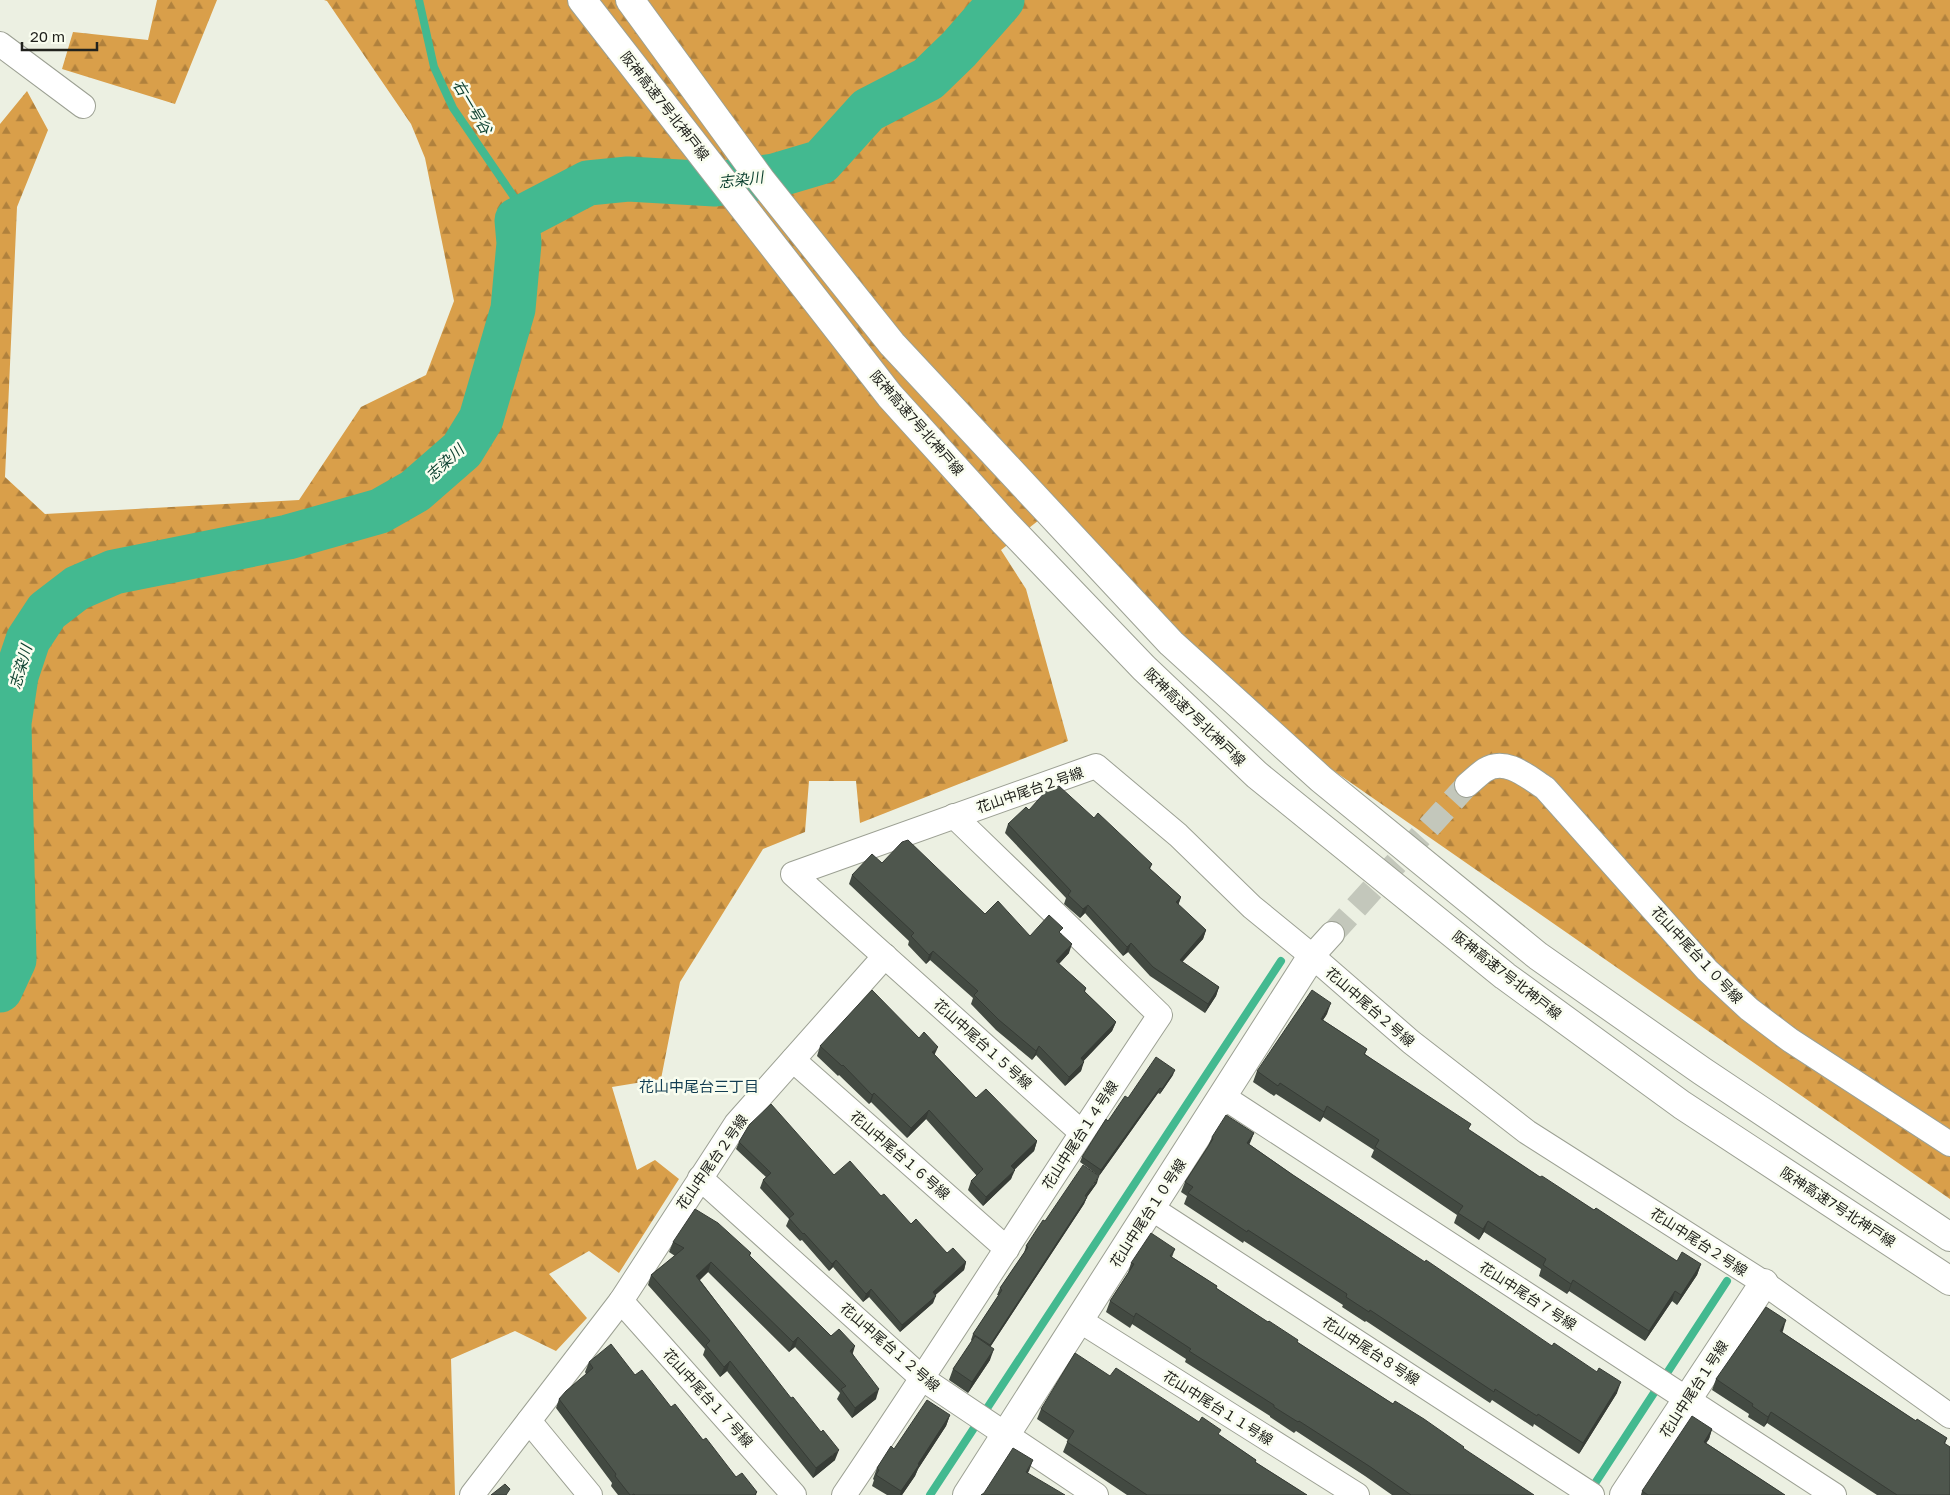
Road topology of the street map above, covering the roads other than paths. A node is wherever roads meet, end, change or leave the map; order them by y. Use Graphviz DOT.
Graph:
graph roads {
  1 [pos="582,0"];
  2 [pos="630,0"];
  3 [pos="0,44"];
  4 [pos="83,106"];
  5 [pos="1467,785"];
  6 [pos="954,816"];
  7 [pos="1332,934"];
  8 [pos="885,956"];
  9 [pos="1312,956"];
  10 [pos="793,1060"];
  11 [pos="1222,1096"];
  12 [pos="1081,1132"];
  13 [pos="1950,1144"];
  14 [pos="700,1178"];
  15 [pos="1151,1208"];
  16 [pos="1950,1237"];
  17 [pos="1007,1249"];
  18 [pos="1950,1281"];
  19 [pos="1764,1283"];
  20 [pos="621,1301"];
  21 [pos="1079,1320"];
  22 [pos="923,1379"];
  23 [pos="1681,1395"];
  24 [pos="1950,1416"];
  25 [pos="529,1421"];
  26 [pos="1000,1432"];
  27 [pos="1583,1489"];
  28 [pos="472,1495"];
  29 [pos="590,1495"];
  30 [pos="794,1495"];
  31 [pos="844,1495"];
  32 [pos="967,1495"];
  33 [pos="1096,1495"];
  34 [pos="1357,1495"];
  35 [pos="1624,1495"];
  36 [pos="1834,1495"];
  1 -- 18 [label="main road, 阪神高速7号北神戸線"];
  2 -- 16 [label="main road"];
  3 -- 4 [label="street"];
  5 -- 13 [label="street, 花山中尾台１０号線"];
  6 -- 8 [label="street, 花山中尾台２号線"];
  6 -- 9 [label="street, 花山中尾台２号線"];
  6 -- 12 [label="street, 花山中尾台１４号線"];
  7 -- 9 [label="street, 花山中尾台１０号線"];
  8 -- 10 [label="street, 花山中尾台２号線"];
  8 -- 12 [label="street, 花山中尾台１５号線"];
  9 -- 11 [label="main road, 花山中尾台１０号線"];
  9 -- 19 [label="street, 花山中尾台２号線"];
  10 -- 14 [label="street, 花山中尾台２号線"];
  10 -- 17 [label="street, 花山中尾台１６号線"];
  11 -- 15 [label="main road, 花山中尾台１０号線"];
  11 -- 23 [label="street, 花山中尾台７号線"];
  12 -- 17 [label="street, 花山中尾台１４号線"];
  14 -- 20 [label="street, 花山中尾台２号線"];
  14 -- 22 [label="street, 花山中尾台１２号線"];
  15 -- 21 [label="main road, 花山中尾台１０号線"];
  15 -- 27 [label="street, 花山中尾台８号線"];
  17 -- 22 [label="street, 花山中尾台１４号線"];
  19 -- 23 [label="main road, 花山中尾台１号線"];
  19 -- 24 [label="street, 花山中尾台２号線"];
  20 -- 25 [label="street, 花山中尾台２号線"];
  20 -- 30 [label="street, 花山中尾台１７号線"];
  21 -- 26 [label="main road, 花山中尾台１０号線"];
  21 -- 34 [label="street, 花山中尾台１１号線"];
  22 -- 26 [label="street, 花山中尾台１２号線"];
  22 -- 31 [label="street, 花山中尾台１４号線"];
  23 -- 35 [label="main road, 花山中尾台１号線"];
  23 -- 36 [label="street, 花山中尾台７号線"];
  25 -- 28 [label="street, 花山中尾台２号線"];
  25 -- 29 [label="street"];
  26 -- 32 [label="main road, 花山中尾台１０号線"];
  26 -- 33 [label="street, 花山中尾台１２号線"];
}
